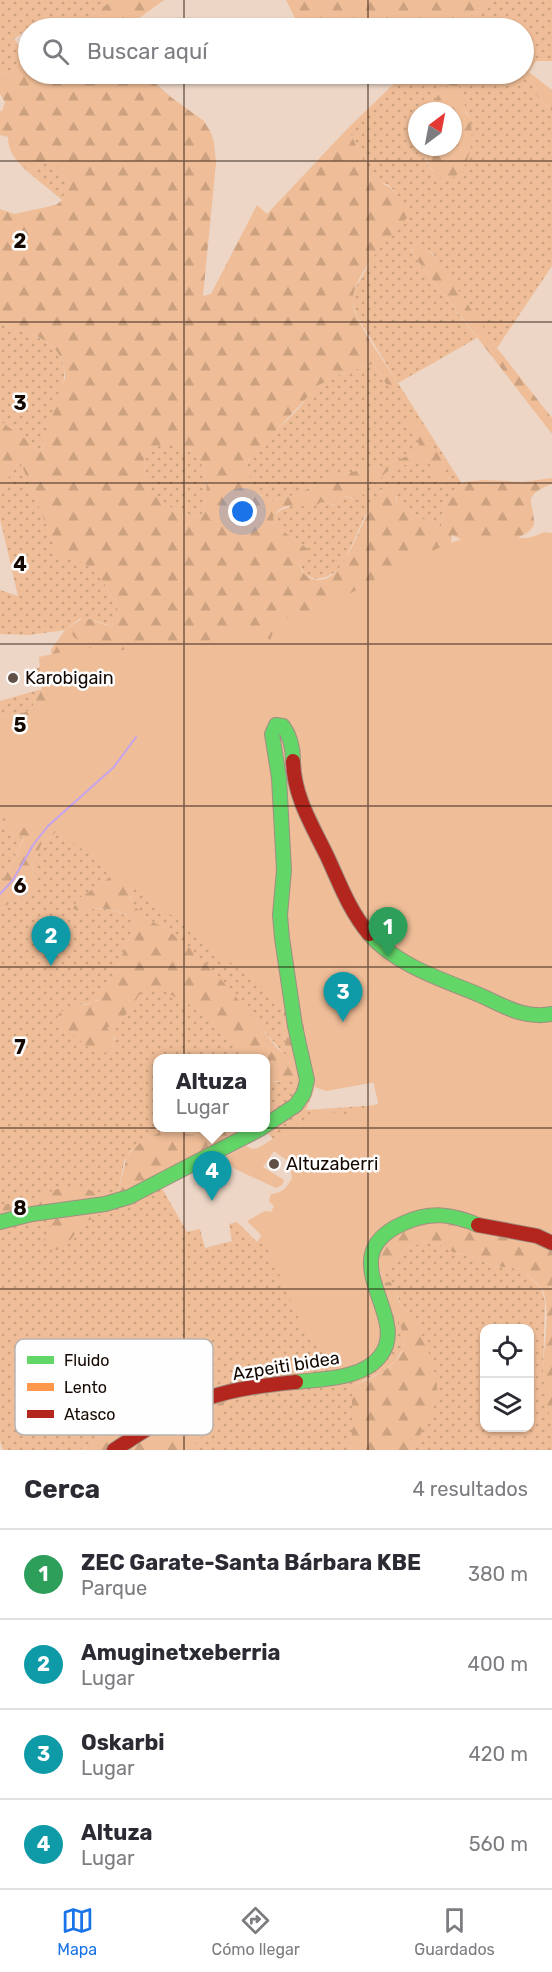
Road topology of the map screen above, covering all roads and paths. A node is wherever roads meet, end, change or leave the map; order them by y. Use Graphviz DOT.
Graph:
graph roads {
  1 [pos="552,1014"];
  2 [pos="270,1123"];
  3 [pos="254,1132"];
  4 [pos="0,1222"];
  5 [pos="552,1243"];
  6 [pos="213,1397"];
  7 [pos="139,1435"];
  8 [pos="114,1450"];
  1 -- 2 [label="street"];
  3 -- 4 [label="street"];
  5 -- 6 [label="street, Azpeiti bidea"];
  7 -- 8 [label="street, Azpeiti bidea"];
}
